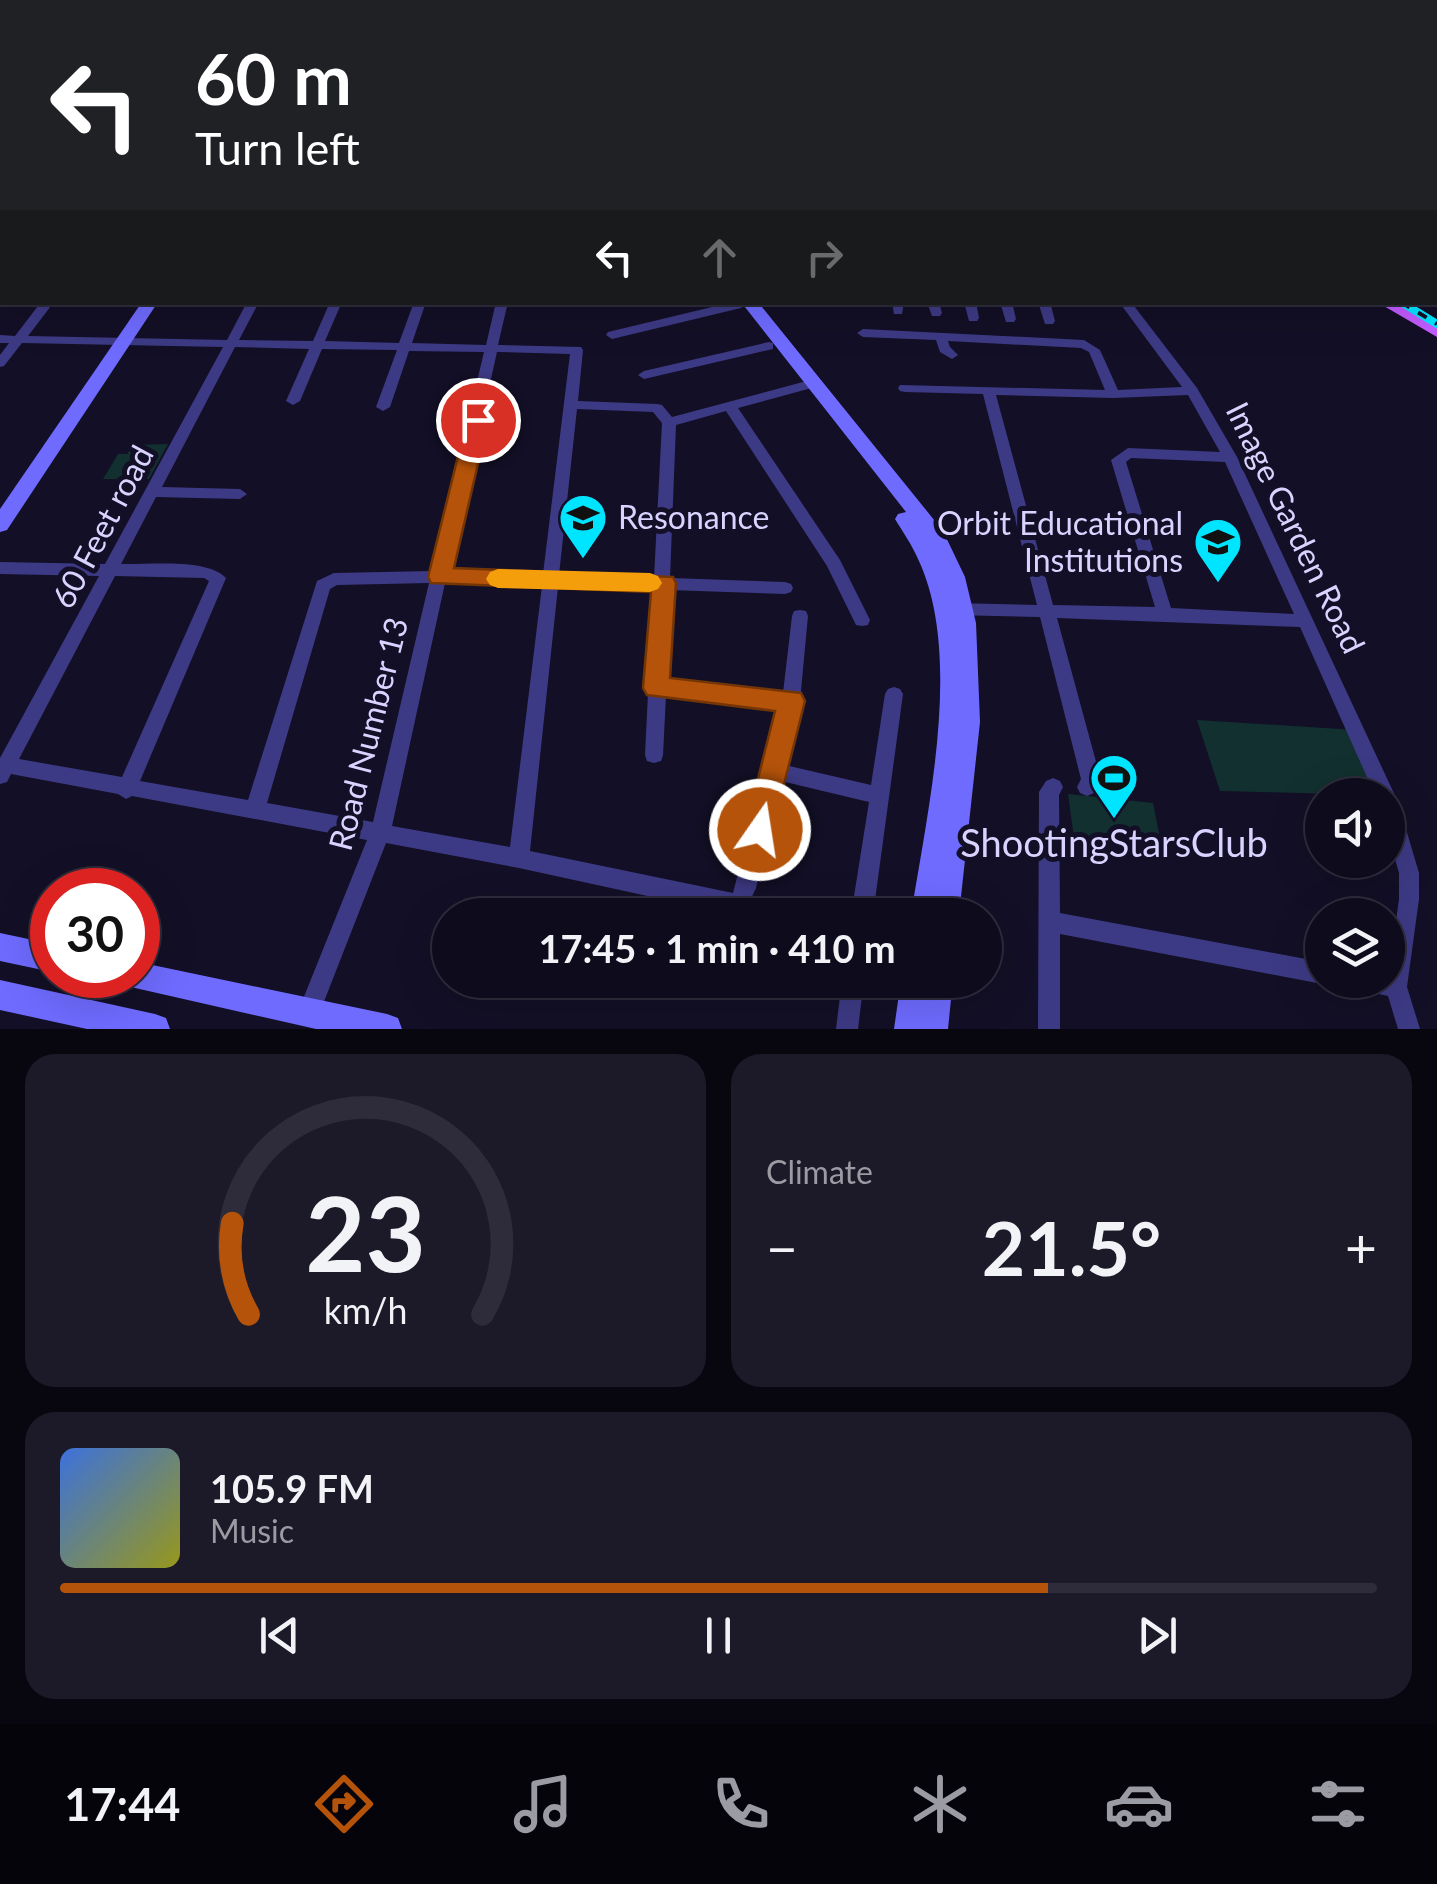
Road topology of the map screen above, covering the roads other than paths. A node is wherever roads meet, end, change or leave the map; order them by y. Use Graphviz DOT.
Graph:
graph roads {
  1 [pos="46,305"];
  2 [pos="148,305"];
  3 [pos="251,305"];
  4 [pos="335,305"];
  5 [pos="419,305"];
  6 [pos="501,305"];
  7 [pos="681,305"];
  8 [pos="732,305"];
  9 [pos="741,305"];
  10 [pos="742,305"];
  11 [pos="971,305"];
  12 [pos="1007,305"];
  13 [pos="1045,305"];
  14 [pos="1127,305"];
  15 [pos="1391,305"];
  16 [pos="1411,305"];
  17 [pos="688,316"];
  18 [pos="973,318"];
  19 [pos="1010,319"];
  20 [pos="1049,321"];
  21 [pos="1437,321"];
  22 [pos="1437,330"];
  23 [pos="863,333"];
  24 [pos="612,335"];
  25 [pos="941,336"];
  26 [pos="0,338"];
  27 [pos="125,338"];
  28 [pos="19,339"];
  29 [pos="230,342"];
  30 [pos="318,343"];
  31 [pos="406,345"];
  32 [pos="492,346"];
  33 [pos="769,346"];
  34 [pos="952,354"];
  35 [pos="0,363"];
  36 [pos="644,375"];
  37 [pos="807,384"];
  38 [pos="905,388"];
  39 [pos="1192,391"];
  40 [pos="990,393"];
  41 [pos="1113,394"];
  42 [pos="293,402"];
  43 [pos="572,405"];
  44 [pos="730,406"];
  45 [pos="383,407"];
  46 [pos="669,422"];
  47 [pos="1230,456"];
  48 [pos="153,492"];
  49 [pos="240,494"];
  50 [pos="0,525"];
  51 [pos="0,568"];
  52 [pos="112,570"];
  53 [pos="440,577"];
  54 [pos="552,580"];
  55 [pos="664,583"];
  56 [pos="785,588"];
  57 [pos="952,610"];
  58 [pos="1048,612"];
  59 [pos="1165,614"];
  60 [pos="800,616"];
  61 [pos="862,620"];
  62 [pos="1308,620"];
  63 [pos="656,688"];
  64 [pos="894,694"];
  65 [pos="792,701"];
  66 [pos="654,755"];
  67 [pos="3,771"];
  68 [pos="774,771"];
  69 [pos="1377,778"];
  70 [pos="1054,787"];
  71 [pos="1088,787"];
  72 [pos="126,790"];
  73 [pos="877,795"];
  74 [pos="255,810"];
  75 [pos="380,834"];
  76 [pos="518,858"];
  77 [pos="1405,863"];
  78 [pos="864,898"];
  79 [pos="927,898"];
  80 [pos="947,898"];
  81 [pos="1051,922"];
  82 [pos="1405,926"];
  83 [pos="0,947"];
  84 [pos="30,953"];
  85 [pos="1305,970"];
  86 [pos="160,981"];
  87 [pos="0,995"];
  88 [pos="851,998"];
  89 [pos="913,998"];
  90 [pos="936,998"];
  91 [pos="1399,998"];
  92 [pos="308,1014"];
  93 [pos="155,1029"];
  94 [pos="386,1029"];
  95 [pos="847,1029"];
  96 [pos="909,1029"];
  97 [pos="932,1029"];
  98 [pos="1049,1029"];
  99 [pos="1408,1029"];
  1 -- 28 [label="street"];
  2 -- 27 [label="street"];
  3 -- 29 [label="street, 60 Feet road"];
  4 -- 30 [label="street"];
  5 -- 31 [label="street"];
  6 -- 32 [label="street, Road Number 13"];
  7 -- 17 [label="street"];
  8 -- 17 [label="street"];
  9 -- 33 [label="street"];
  10 -- 37 [label="street"];
  11 -- 18 [label="street"];
  12 -- 19 [label="street"];
  13 -- 20 [label="street"];
  14 -- 39 [label="street, Image Garden Road"];
  15 -- 22 [label="main road"];
  16 -- 21 [label="main road"];
  17 -- 24 [label="street"];
  23 -- 25 [label="street"];
  25 -- 34 [label="street"];
  25 -- 41 [label="street"];
  26 -- 28 [label="street"];
  27 -- 28 [label="street"];
  27 -- 29 [label="street"];
  27 -- 50 [label="street"];
  28 -- 35 [label="street"];
  29 -- 30 [label="street"];
  29 -- 48 [label="street, 60 Feet road"];
  30 -- 31 [label="street"];
  30 -- 42 [label="street"];
  31 -- 32 [label="street"];
  31 -- 45 [label="street"];
  32 -- 43 [label="street"];
  32 -- 53 [label="street, Road Number 13"];
  33 -- 36 [label="street"];
  33 -- 37 [label="street"];
  37 -- 44 [label="street"];
  37 -- 57 [label="street"];
  38 -- 40 [label="street"];
  39 -- 41 [label="street"];
  39 -- 47 [label="street, Image Garden Road"];
  40 -- 41 [label="street"];
  40 -- 58 [label="street"];
  43 -- 46 [label="street"];
  43 -- 54 [label="street"];
  44 -- 46 [label="street"];
  44 -- 61 [label="street"];
  46 -- 55 [label="street"];
  47 -- 59 [label="street"];
  47 -- 62 [label="street, Image Garden Road"];
  48 -- 49 [label="street"];
  48 -- 52 [label="street, 60 Feet road"];
  51 -- 52 [label="street"];
  52 -- 67 [label="street, 60 Feet road"];
  52 -- 72 [label="street"];
  53 -- 54 [label="street"];
  53 -- 74 [label="street"];
  53 -- 75 [label="street, Road Number 13"];
  54 -- 55 [label="street"];
  54 -- 76 [label="street"];
  55 -- 56 [label="street"];
  55 -- 63 [label="street"];
  57 -- 58 [label="street"];
  57 -- 79 [label="street"];
  57 -- 80 [label="street"];
  58 -- 59 [label="street"];
  58 -- 71 [label="street"];
  59 -- 62 [label="street"];
  60 -- 65 [label="street"];
  62 -- 69 [label="street, Image Garden Road"];
  63 -- 65 [label="street"];
  63 -- 66 [label="street"];
  64 -- 73 [label="street"];
  65 -- 68 [label="street"];
  67 -- 72 [label="street"];
  68 -- 73 [label="street"];
  68 -- 76 [label="street"];
  70 -- 81 [label="street"];
  72 -- 74 [label="street"];
  73 -- 78 [label="street"];
  74 -- 75 [label="street"];
  75 -- 76 [label="street"];
  75 -- 92 [label="street, Road Number 13"];
  77 -- 82 [label="street, Image Garden Road"];
  81 -- 85 [label="street"];
  81 -- 98 [label="street"];
  83 -- 84 [label="street"];
  86 -- 92 [label="street"];
  87 -- 93 [label="street"];
  88 -- 95 [label="street"];
  89 -- 96 [label="street"];
  90 -- 97 [label="street"];
  91 -- 99 [label="street, Image Garden Road"];
  92 -- 94 [label="street"];
}
